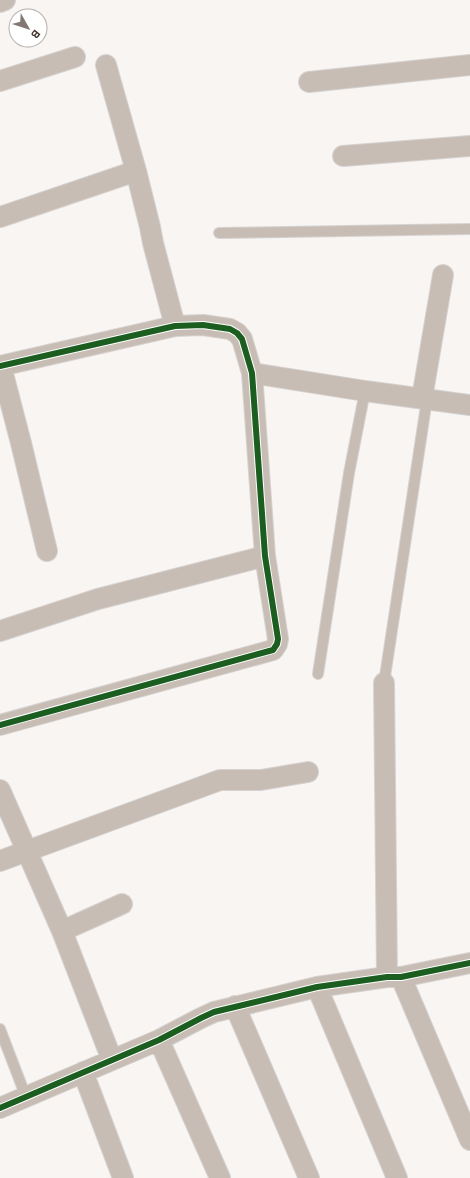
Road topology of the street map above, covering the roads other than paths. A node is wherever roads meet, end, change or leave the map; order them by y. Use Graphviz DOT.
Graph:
graph roads {
  1 [pos="5,0"];
  2 [pos="0,2"];
  3 [pos="75,57"];
  4 [pos="106,65"];
  5 [pos="470,65"];
  6 [pos="0,81"];
  7 [pos="310,82"];
  8 [pos="470,146"];
  9 [pos="343,156"];
  10 [pos="136,171"];
  11 [pos="0,217"];
  12 [pos="470,229"];
  13 [pos="219,233"];
  14 [pos="442,275"];
  15 [pos="175,326"];
  16 [pos="1,366"];
  17 [pos="252,373"];
  18 [pos="365,391"];
  19 [pos="425,398"];
  20 [pos="470,405"];
  21 [pos="47,551"];
  22 [pos="265,556"];
  23 [pos="0,631"];
  24 [pos="318,674"];
  25 [pos="384,683"];
  26 [pos="0,725"];
  27 [pos="308,772"];
  28 [pos="0,790"];
  29 [pos="28,851"];
  30 [pos="0,861"];
  31 [pos="122,904"];
  32 [pos="62,931"];
  33 [pos="470,963"];
  34 [pos="394,977"];
  35 [pos="317,987"];
  36 [pos="235,1006"];
  37 [pos="0,1029"];
  38 [pos="159,1040"];
  39 [pos="112,1060"];
  40 [pos="83,1072"];
  41 [pos="26,1097"];
  42 [pos="0,1108"];
  43 [pos="470,1140"];
  44 [pos="123,1178"];
  45 [pos="220,1178"];
  46 [pos="310,1178"];
  47 [pos="397,1178"];
  1 -- 2 [label="street"];
  3 -- 6 [label="street"];
  4 -- 10 [label="street"];
  5 -- 7 [label="street"];
  8 -- 9 [label="street"];
  10 -- 11 [label="street"];
  10 -- 15 [label="street"];
  12 -- 13 [label="lane"];
  14 -- 19 [label="street"];
  15 -- 16 [label="street"];
  15 -- 17 [label="street"];
  16 -- 21 [label="street"];
  17 -- 18 [label="street"];
  17 -- 22 [label="street"];
  18 -- 19 [label="street"];
  18 -- 24 [label="lane"];
  19 -- 20 [label="street"];
  19 -- 25 [label="lane"];
  22 -- 23 [label="street"];
  22 -- 26 [label="street"];
  25 -- 34 [label="street"];
  27 -- 29 [label="street"];
  28 -- 29 [label="street"];
  29 -- 30 [label="street"];
  29 -- 32 [label="street"];
  31 -- 32 [label="street"];
  32 -- 39 [label="street"];
  33 -- 34 [label="street"];
  34 -- 35 [label="street"];
  34 -- 43 [label="street"];
  35 -- 36 [label="street"];
  35 -- 47 [label="street"];
  36 -- 38 [label="street"];
  36 -- 46 [label="street"];
  37 -- 41 [label="lane"];
  38 -- 39 [label="street"];
  38 -- 45 [label="street"];
  39 -- 40 [label="street"];
  40 -- 41 [label="street"];
  40 -- 44 [label="street"];
  41 -- 42 [label="street"];
}
